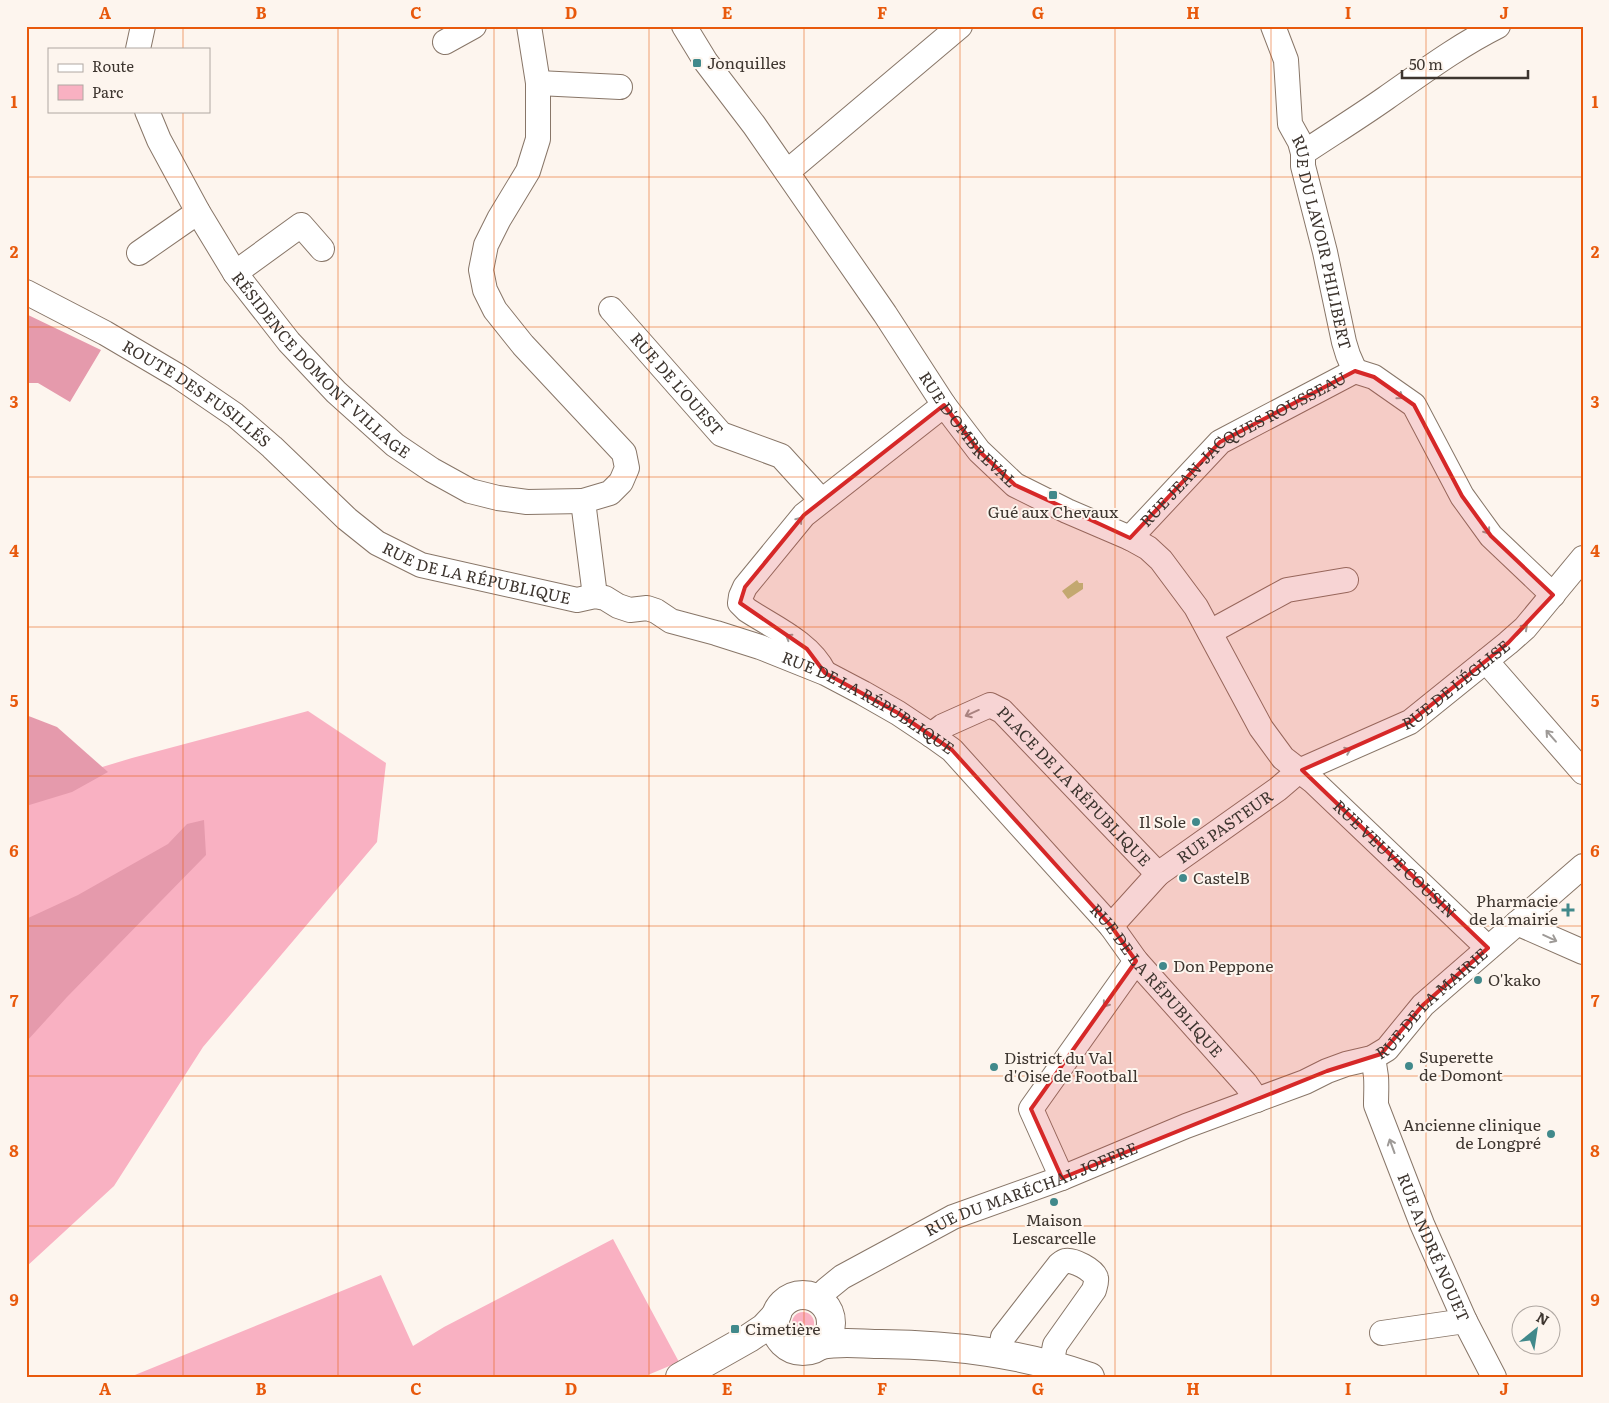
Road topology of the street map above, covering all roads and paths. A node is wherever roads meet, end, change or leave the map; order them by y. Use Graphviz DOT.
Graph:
graph roads {
  1 [pos="143,26"];
  2 [pos="474,26"];
  3 [pos="529,26"];
  4 [pos="684,26"];
  5 [pos="960,26"];
  6 [pos="1273,26"];
  7 [pos="1498,26"];
  8 [pos="445,42"];
  9 [pos="138,48"];
  10 [pos="538,83"];
  11 [pos="620,87"];
  12 [pos="147,112"];
  13 [pos="1302,153"];
  14 [pos="788,172"];
  15 [pos="198,212"];
  16 [pos="322,249"];
  17 [pos="139,253"];
  18 [pos="235,273"];
  19 [pos="26,292"];
  20 [pos="610,309"];
  21 [pos="1355,370"];
  22 [pos="944,405"];
  23 [pos="821,500"];
  24 [pos="584,501"];
  25 [pos="348,519"];
  26 [pos="1130,538"];
  27 [pos="1583,558"];
  28 [pos="1346,580"];
  29 [pos="1554,595"];
  30 [pos="595,596"];
  31 [pos="1210,632"];
  32 [pos="1486,661"];
  33 [pos="825,673"];
  34 [pos="932,735"];
  35 [pos="1299,772"];
  36 [pos="1583,772"];
  37 [pos="1583,866"];
  38 [pos="1158,874"];
  39 [pos="1518,923"];
  40 [pos="1111,926"];
  41 [pos="1488,948"];
  42 [pos="1583,952"];
  43 [pos="1136,962"];
  44 [pos="1372,1058"];
  45 [pos="1257,1100"];
  46 [pos="1062,1178"];
  47 [pos="776,1314"];
  48 [pos="1465,1321"];
  49 [pos="824,1322"];
  50 [pos="1382,1333"];
  51 [pos="795,1350"];
  52 [pos="1000,1354"];
  53 [pos="1051,1365"];
  54 [pos="691,1375"];
  55 [pos="1090,1377"];
  56 [pos="1494,1377"];
  1 -- 9 [label="street"];
  2 -- 8 [label="street"];
  3 -- 10 [label="street, RÉSIDENCE DOMONT VILLAGE"];
  4 -- 14 [label="street, RUE D'OMBREVAL"];
  5 -- 14 [label="street"];
  6 -- 13 [label="street, RUE DU LAVOIR PHILIBERT"];
  7 -- 13 [label="street"];
  10 -- 11 [label="street"];
  10 -- 24 [label="street, RÉSIDENCE DOMONT VILLAGE"];
  12 -- 15 [label="street, RÉSIDENCE DOMONT VILLAGE"];
  13 -- 21 [label="street, RUE DU LAVOIR PHILIBERT"];
  14 -- 22 [label="street, RUE D'OMBREVAL"];
  15 -- 17 [label="street"];
  15 -- 18 [label="street, RÉSIDENCE DOMONT VILLAGE"];
  16 -- 18 [label="street"];
  18 -- 24 [label="street, RÉSIDENCE DOMONT VILLAGE"];
  19 -- 25 [label="street, ROUTE DES FUSILLÉS"];
  20 -- 23 [label="street, RUE DE L'OUEST"];
  21 -- 26 [label="street, RUE JEAN-JACQUES ROUSSEAU"];
  21 -- 29 [label="street, RUE JEAN-JACQUES ROUSSEAU, one-way"];
  22 -- 23 [label="street"];
  22 -- 26 [label="street, RUE D'OMBREVAL"];
  33 -- 23 [label="street, one-way"];
  24 -- 30 [label="street"];
  25 -- 30 [label="street, RUE DE LA RÉPUBLIQUE"];
  26 -- 31 [label="street, RUE D'OMBREVAL"];
  27 -- 29 [label="street, RUE DE L'ÉGLISE"];
  28 -- 31 [label="street"];
  32 -- 29 [label="street, RUE DE L'ÉGLISE, one-way"];
  30 -- 33 [label="street, RUE DE LA RÉPUBLIQUE"];
  31 -- 35 [label="street, RUE D'OMBREVAL"];
  35 -- 32 [label="street, RUE DE L'ÉGLISE, one-way"];
  36 -- 32 [label="street, one-way"];
  33 -- 34 [label="street, RUE DE LA RÉPUBLIQUE"];
  38 -- 34 [label="street, PLACE DE LA RÉPUBLIQUE, one-way"];
  34 -- 40 [label="street, RUE DE LA RÉPUBLIQUE"];
  35 -- 38 [label="street, RUE PASTEUR"];
  35 -- 41 [label="street, RUE VEUVE COUSIN"];
  37 -- 39 [label="street, RUE DE LA MAIRIE"];
  38 -- 40 [label="street, RUE PASTEUR"];
  39 -- 41 [label="street, RUE DE LA MAIRIE"];
  39 -- 42 [label="street, one-way"];
  40 -- 43 [label="street, RUE DE LA RÉPUBLIQUE"];
  41 -- 44 [label="street, RUE DE LA MAIRIE"];
  43 -- 45 [label="street, RUE DE LA RÉPUBLIQUE"];
  43 -- 46 [label="street, one-way"];
  44 -- 45 [label="street, RUE DE LA MAIRIE"];
  48 -- 44 [label="street, RUE ANDRÉ NOUET, one-way"];
  45 -- 46 [label="street, RUE DU MARÉCHAL JOFFRE"];
  46 -- 49 [label="street, RUE DU MARÉCHAL JOFFRE"];
  47 -- 49 [label="main road"];
  47 -- 51 [label="main road"];
  47 -- 54 [label="main road"];
  48 -- 50 [label="street"];
  48 -- 56 [label="street, RUE ANDRÉ NOUET"];
  49 -- 51 [label="main road"];
  49 -- 52 [label="main road"];
  51 -- 54 [label="main road"];
  52 -- 53 [label="main road"];
  52 -- 53 [label="street"];
  53 -- 55 [label="main road"];
}
